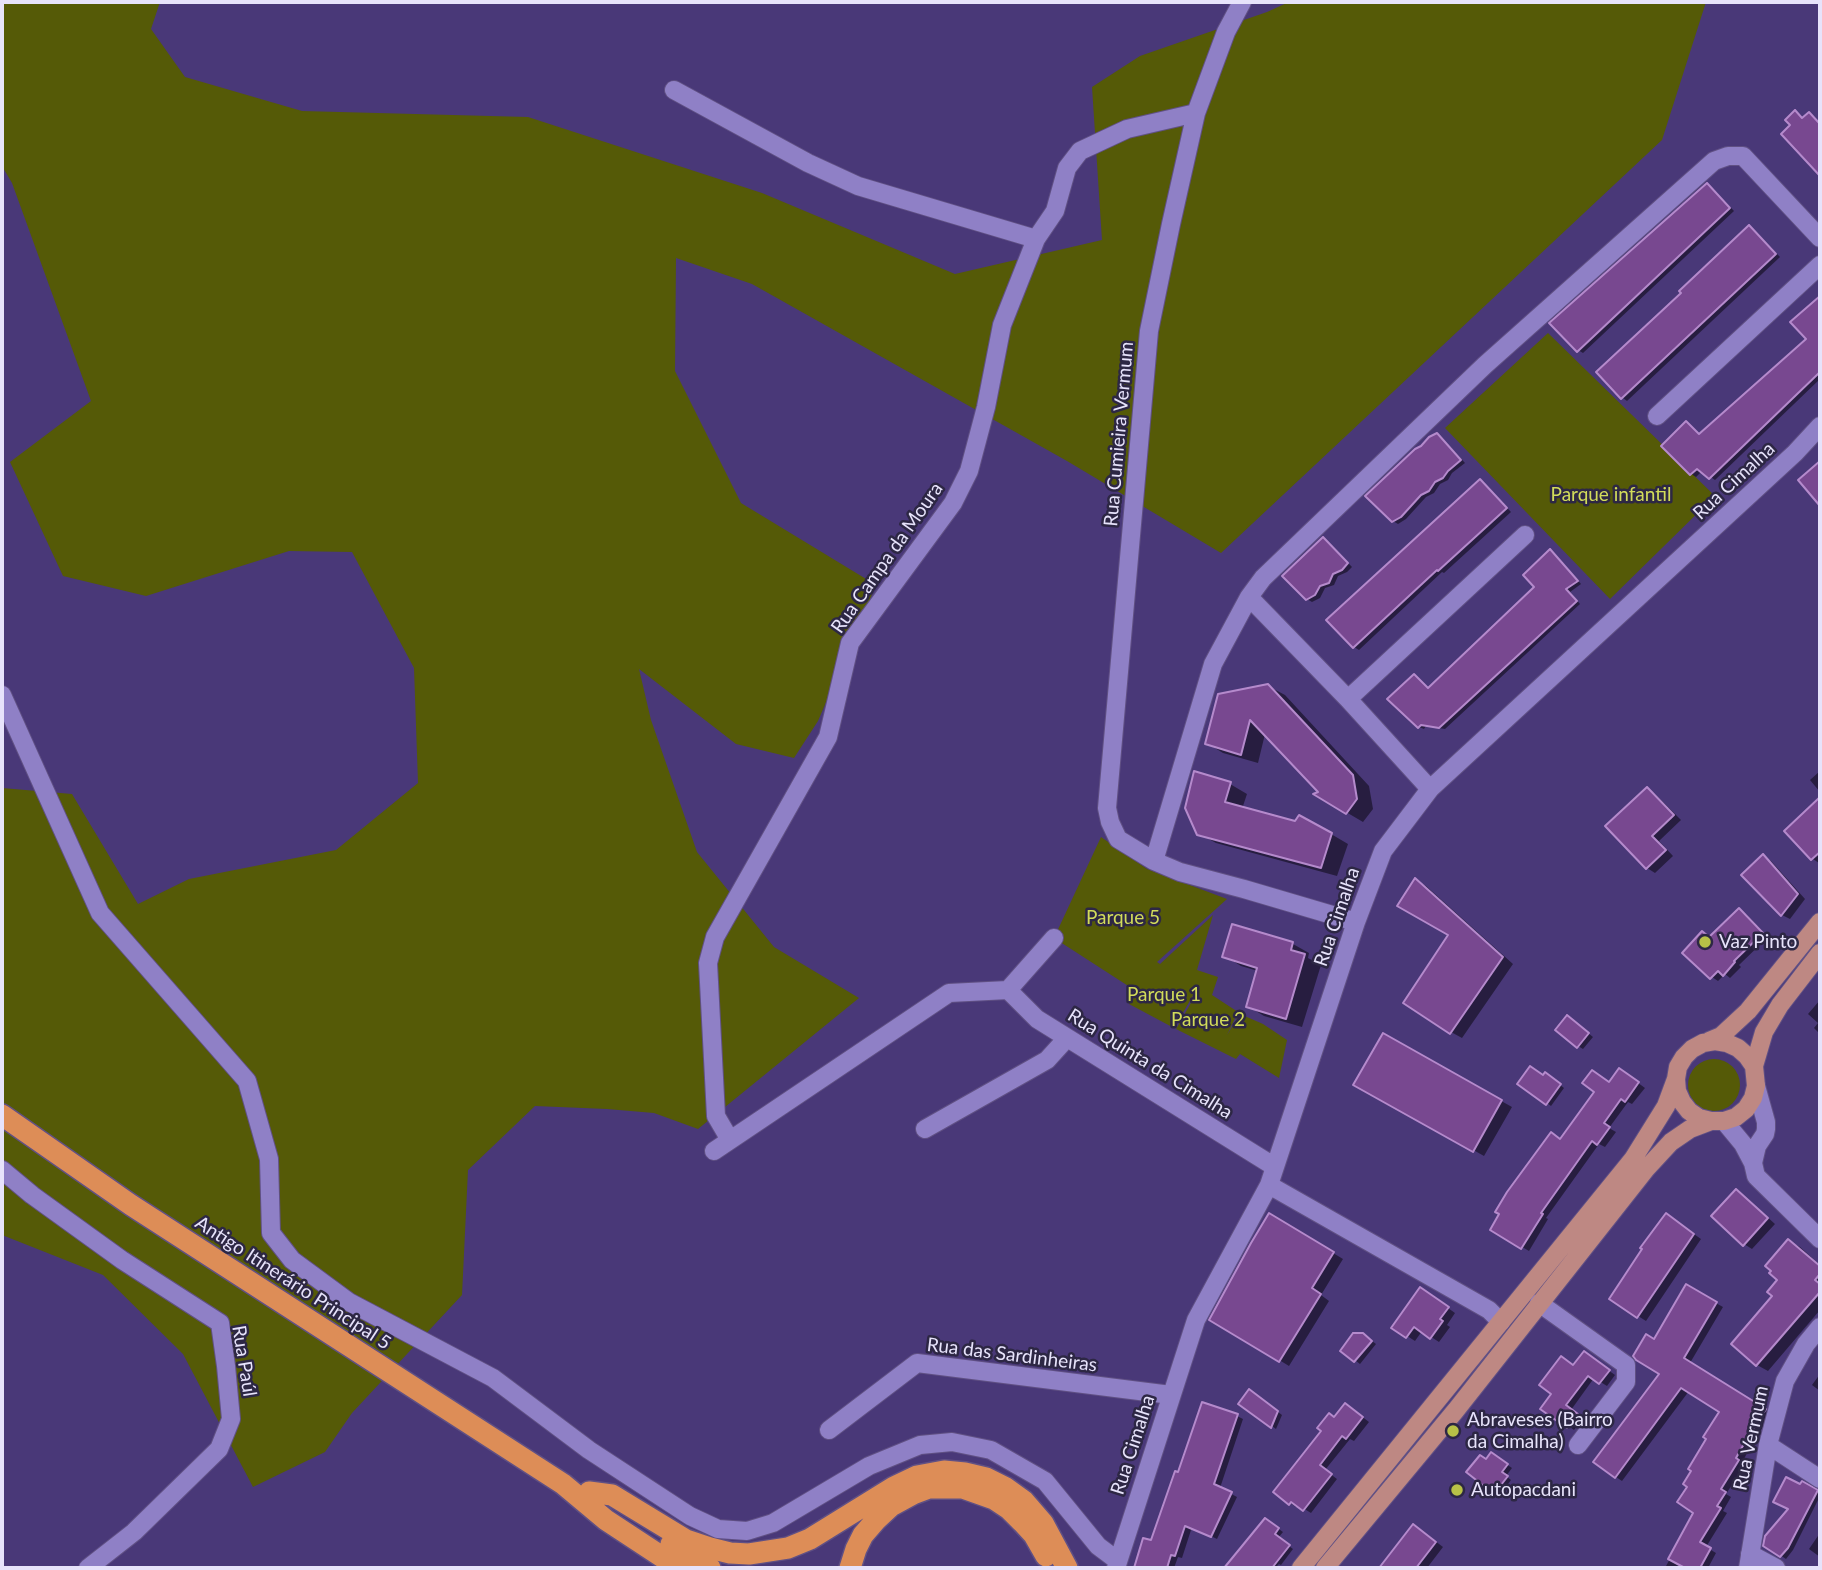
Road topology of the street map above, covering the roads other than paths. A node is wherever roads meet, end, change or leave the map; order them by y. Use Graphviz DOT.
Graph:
graph roads {
  1 [pos="1242,2"];
  2 [pos="674,90"];
  3 [pos="1196,113"];
  4 [pos="1820,238"];
  5 [pos="1036,239"];
  6 [pos="1820,265"];
  7 [pos="1657,416"];
  8 [pos="1820,426"];
  9 [pos="1525,535"];
  10 [pos="1250,597"];
  11 [pos="2,695"];
  12 [pos="1348,699"];
  13 [pos="1430,789"];
  14 [pos="1154,861"];
  15 [pos="1356,922"];
  16 [pos="1820,922"];
  17 [pos="1054,938"];
  18 [pos="1820,953"];
  19 [pos="1008,990"];
  20 [pos="1067,1038"];
  21 [pos="1703,1043"];
  22 [pos="1754,1066"];
  23 [pos="1676,1079"];
  24 [pos="1756,1086"];
  25 [pos="2,1115"];
  26 [pos="1717,1121"];
  27 [pos="925,1129"];
  28 [pos="730,1140"];
  29 [pos="714,1151"];
  30 [pos="1753,1163"];
  31 [pos="1275,1167"];
  32 [pos="2,1170"];
  33 [pos="1269,1185"];
  34 [pos="1820,1239"];
  35 [pos="1539,1303"];
  36 [pos="1500,1322"];
  37 [pos="1820,1327"];
  38 [pos="1171,1395"];
  39 [pos="829,1430"];
  40 [pos="1578,1445"];
  41 [pos="1768,1445"];
  42 [pos="1820,1479"];
  43 [pos="563,1484"];
  44 [pos="589,1492"];
  45 [pos="1749,1561"];
  46 [pos="1117,1564"];
  47 [pos="88,1568"];
  48 [pos="679,1568"];
  49 [pos="710,1568"];
  50 [pos="850,1568"];
  51 [pos="1054,1568"];
  52 [pos="1067,1568"];
  53 [pos="1301,1568"];
  54 [pos="1325,1568"];
  55 [pos="1776,1568"];
  1 -- 3 [label="street, Rua Cumieira Vermum"];
  2 -- 5 [label="street"];
  3 -- 5 [label="street, Rua Campa da Moura"];
  3 -- 14 [label="street, Rua Cumieira Vermum"];
  4 -- 10 [label="street"];
  5 -- 28 [label="street, Rua Campa da Moura"];
  6 -- 7 [label="street"];
  8 -- 13 [label="street, Rua Cimalha"];
  9 -- 12 [label="street"];
  10 -- 12 [label="street"];
  10 -- 14 [label="street"];
  11 -- 46 [label="street"];
  12 -- 13 [label="street"];
  13 -- 15 [label="street, Rua Cimalha"];
  14 -- 15 [label="street, Rua Cumieira Vermum"];
  15 -- 31 [label="street, Rua Cimalha"];
  16 -- 21 [label="main road"];
  17 -- 19 [label="street"];
  18 -- 22 [label="main road"];
  19 -- 20 [label="street, Rua Quinta da Cimalha"];
  19 -- 28 [label="street"];
  20 -- 27 [label="street"];
  20 -- 31 [label="street, Rua Quinta da Cimalha"];
  21 -- 22 [label="main road"];
  21 -- 23 [label="main road"];
  22 -- 24 [label="main road"];
  23 -- 26 [label="main road"];
  23 -- 36 [label="main road"];
  24 -- 26 [label="main road"];
  24 -- 30 [label="street"];
  25 -- 43 [label="highway, Antigo Itinerário Principal 5"];
  26 -- 30 [label="street"];
  26 -- 35 [label="main road"];
  28 -- 29 [label="street"];
  30 -- 34 [label="street"];
  31 -- 33 [label="street, Rua Cimalha"];
  32 -- 47 [label="street, Rua Paúl"];
  33 -- 36 [label="street"];
  33 -- 38 [label="street, Rua Cimalha"];
  35 -- 40 [label="street"];
  35 -- 54 [label="main road"];
  36 -- 53 [label="main road"];
  37 -- 41 [label="street, Rua Vermum"];
  38 -- 39 [label="street, Rua das Sardinheiras"];
  38 -- 46 [label="street, Rua Cimalha"];
  41 -- 42 [label="street"];
  41 -- 45 [label="street, Rua Vermum"];
  43 -- 44 [label="highway, Antigo Itinerário Principal 5"];
  43 -- 48 [label="highway, Antigo Itinerário Principal 5"];
  44 -- 49 [label="highway, Antigo Itinerário Principal 5"];
  44 -- 52 [label="highway"];
  45 -- 55 [label="street"];
  50 -- 51 [label="highway"];
}
